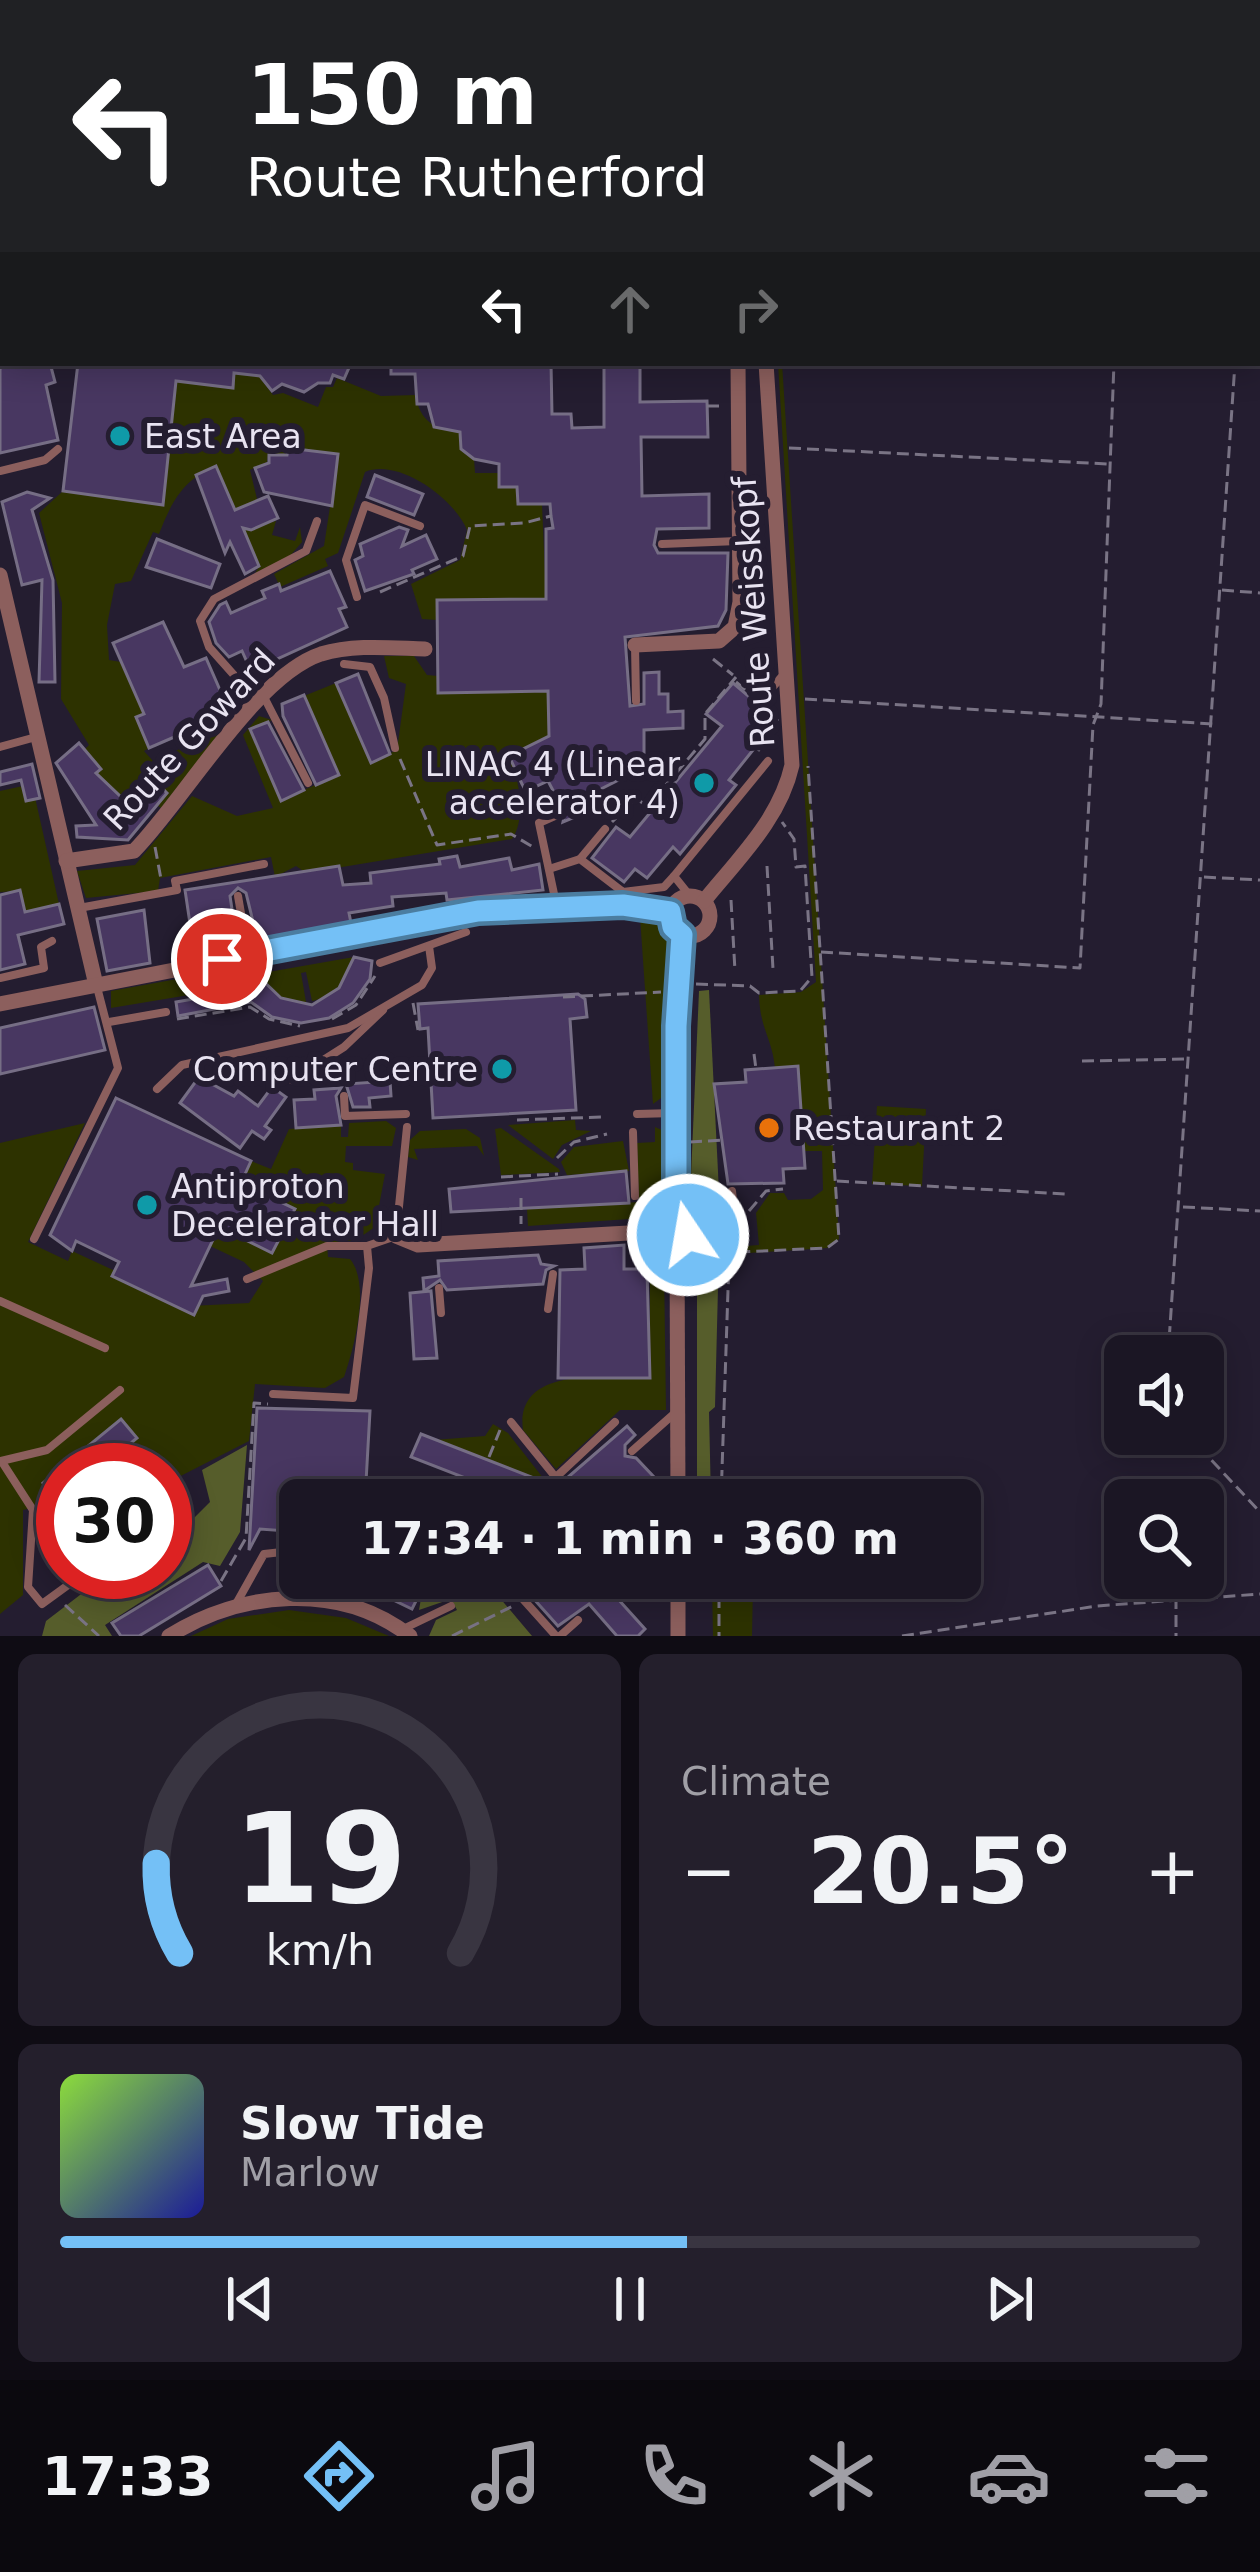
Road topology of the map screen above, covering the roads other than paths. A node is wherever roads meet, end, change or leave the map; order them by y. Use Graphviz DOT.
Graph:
graph roads {
  1 [pos="738,366"];
  2 [pos="766,366"];
  3 [pos="58,448"];
  4 [pos="0,471"];
  5 [pos="317,521"];
  6 [pos="420,526"];
  7 [pos="740,541"];
  8 [pos="662,544"];
  9 [pos="0,575"];
  10 [pos="357,597"];
  11 [pos="635,645"];
  12 [pos="8,647"];
  13 [pos="425,649"];
  14 [pos="344,664"];
  15 [pos="786,672"];
  16 [pos="261,700"];
  17 [pos="636,701"];
  18 [pos="759,703"];
  19 [pos="37,736"];
  20 [pos="0,747"];
  21 [pos="395,748"];
  22 [pos="768,761"];
  23 [pos="308,783"];
  24 [pos="557,815"];
  25 [pos="605,829"];
  26 [pos="580,859"];
  27 [pos="66,861"];
  28 [pos="264,864"];
  29 [pos="549,868"];
  30 [pos="674,876"];
  31 [pos="238,896"];
  32 [pos="697,898"];
  33 [pos="78,908"];
  34 [pos="557,908"];
  35 [pos="478,911"];
  36 [pos="670,912"];
  37 [pos="481,930"];
  38 [pos="466,932"];
  39 [pos="682,935"];
  40 [pos="52,941"];
  41 [pos="429,946"];
  42 [pos="248,954"];
  43 [pos="380,963"];
  44 [pos="0,978"];
  45 [pos="97,985"];
  46 [pos="0,1004"];
  47 [pos="388,1005"];
  48 [pos="166,1012"];
  49 [pos="108,1022"];
  50 [pos="292,1080"];
  51 [pos="158,1089"];
  52 [pos="344,1096"];
  53 [pos="676,1113"];
  54 [pos="406,1114"];
  55 [pos="637,1114"];
  56 [pos="406,1126"];
  57 [pos="634,1132"];
  58 [pos="732,1191"];
  59 [pos="635,1196"];
  60 [pos="670,1226"];
  61 [pos="396,1236"];
  62 [pos="34,1239"];
  63 [pos="682,1240"];
  64 [pos="367,1246"];
  65 [pos="553,1274"];
  66 [pos="247,1279"];
  67 [pos="439,1288"];
  68 [pos="0,1301"];
  69 [pos="548,1309"];
  70 [pos="441,1313"];
  71 [pos="105,1348"];
  72 [pos="120,1390"];
  73 [pos="273,1394"];
  74 [pos="677,1411"];
  75 [pos="512,1422"];
  76 [pos="615,1423"];
  77 [pos="632,1451"];
  78 [pos="1,1460"];
  79 [pos="554,1479"];
  80 [pos="678,1479"];
  81 [pos="33,1510"];
  82 [pos="36,1513"];
  83 [pos="279,1552"];
  84 [pos="36,1597"];
  85 [pos="350,1599"];
  86 [pos="523,1599"];
  87 [pos="678,1599"];
  88 [pos="236,1604"];
  89 [pos="351,1606"];
  90 [pos="451,1606"];
  91 [pos="578,1620"];
  92 [pos="406,1633"];
  93 [pos="169,1636"];
  94 [pos="558,1636"];
  95 [pos="679,1636"];
  1 -- 7 [label="street"];
  2 -- 15 [label="street, Route Weisskopf"];
  3 -- 4 [label="lane"];
  5 -- 16 [label="lane"];
  6 -- 10 [label="lane"];
  7 -- 8 [label="lane"];
  7 -- 11 [label="street"];
  9 -- 12 [label="street"];
  11 -- 17 [label="lane"];
  12 -- 19 [label="street"];
  13 -- 16 [label="street, Route Goward"];
  14 -- 21 [label="lane"];
  15 -- 18 [label="lane"];
  15 -- 32 [label="street, Route Weisskopf"];
  16 -- 23 [label="lane"];
  16 -- 27 [label="street, Route Goward"];
  19 -- 20 [label="lane"];
  19 -- 27 [label="street"];
  22 -- 30 [label="lane"];
  24 -- 29 [label="lane"];
  25 -- 26 [label="lane"];
  26 -- 29 [label="lane"];
  26 -- 30 [label="lane"];
  27 -- 33 [label="street"];
  28 -- 33 [label="lane"];
  29 -- 34 [label="lane"];
  30 -- 32 [label="lane"];
  31 -- 42 [label="lane"];
  32 -- 36 [label="street"];
  32 -- 39 [label="street"];
  33 -- 45 [label="street"];
  34 -- 35 [label="street"];
  34 -- 36 [label="street"];
  35 -- 37 [label="lane"];
  35 -- 42 [label="street"];
  36 -- 39 [label="street"];
  38 -- 41 [label="lane"];
  39 -- 53 [label="street"];
  40 -- 44 [label="lane"];
  41 -- 43 [label="lane"];
  41 -- 47 [label="lane"];
  42 -- 45 [label="street"];
  45 -- 46 [label="street"];
  45 -- 49 [label="lane"];
  47 -- 50 [label="lane"];
  47 -- 51 [label="lane"];
  48 -- 49 [label="lane"];
  49 -- 62 [label="lane"];
  52 -- 54 [label="lane"];
  53 -- 55 [label="lane"];
  53 -- 60 [label="street"];
  56 -- 61 [label="lane"];
  57 -- 59 [label="lane"];
  58 -- 63 [label="lane"];
  60 -- 61 [label="street"];
  60 -- 63 [label="street"];
  61 -- 64 [label="lane"];
  63 -- 74 [label="street"];
  64 -- 66 [label="lane"];
  64 -- 73 [label="lane"];
  65 -- 69 [label="lane"];
  67 -- 70 [label="lane"];
  68 -- 71 [label="lane"];
  72 -- 78 [label="lane"];
  74 -- 77 [label="lane"];
  74 -- 80 [label="street"];
  75 -- 79 [label="lane"];
  76 -- 79 [label="lane"];
  78 -- 81 [label="lane"];
  81 -- 82 [label="lane"];
  81 -- 84 [label="lane"];
  83 -- 88 [label="lane"];
  85 -- 89 [label="lane"];
  86 -- 94 [label="lane"];
  87 -- 95 [label="street"];
  88 -- 89 [label="street"];
  88 -- 93 [label="street"];
  89 -- 92 [label="street"];
  90 -- 92 [label="lane"];
  91 -- 94 [label="lane"];
}
